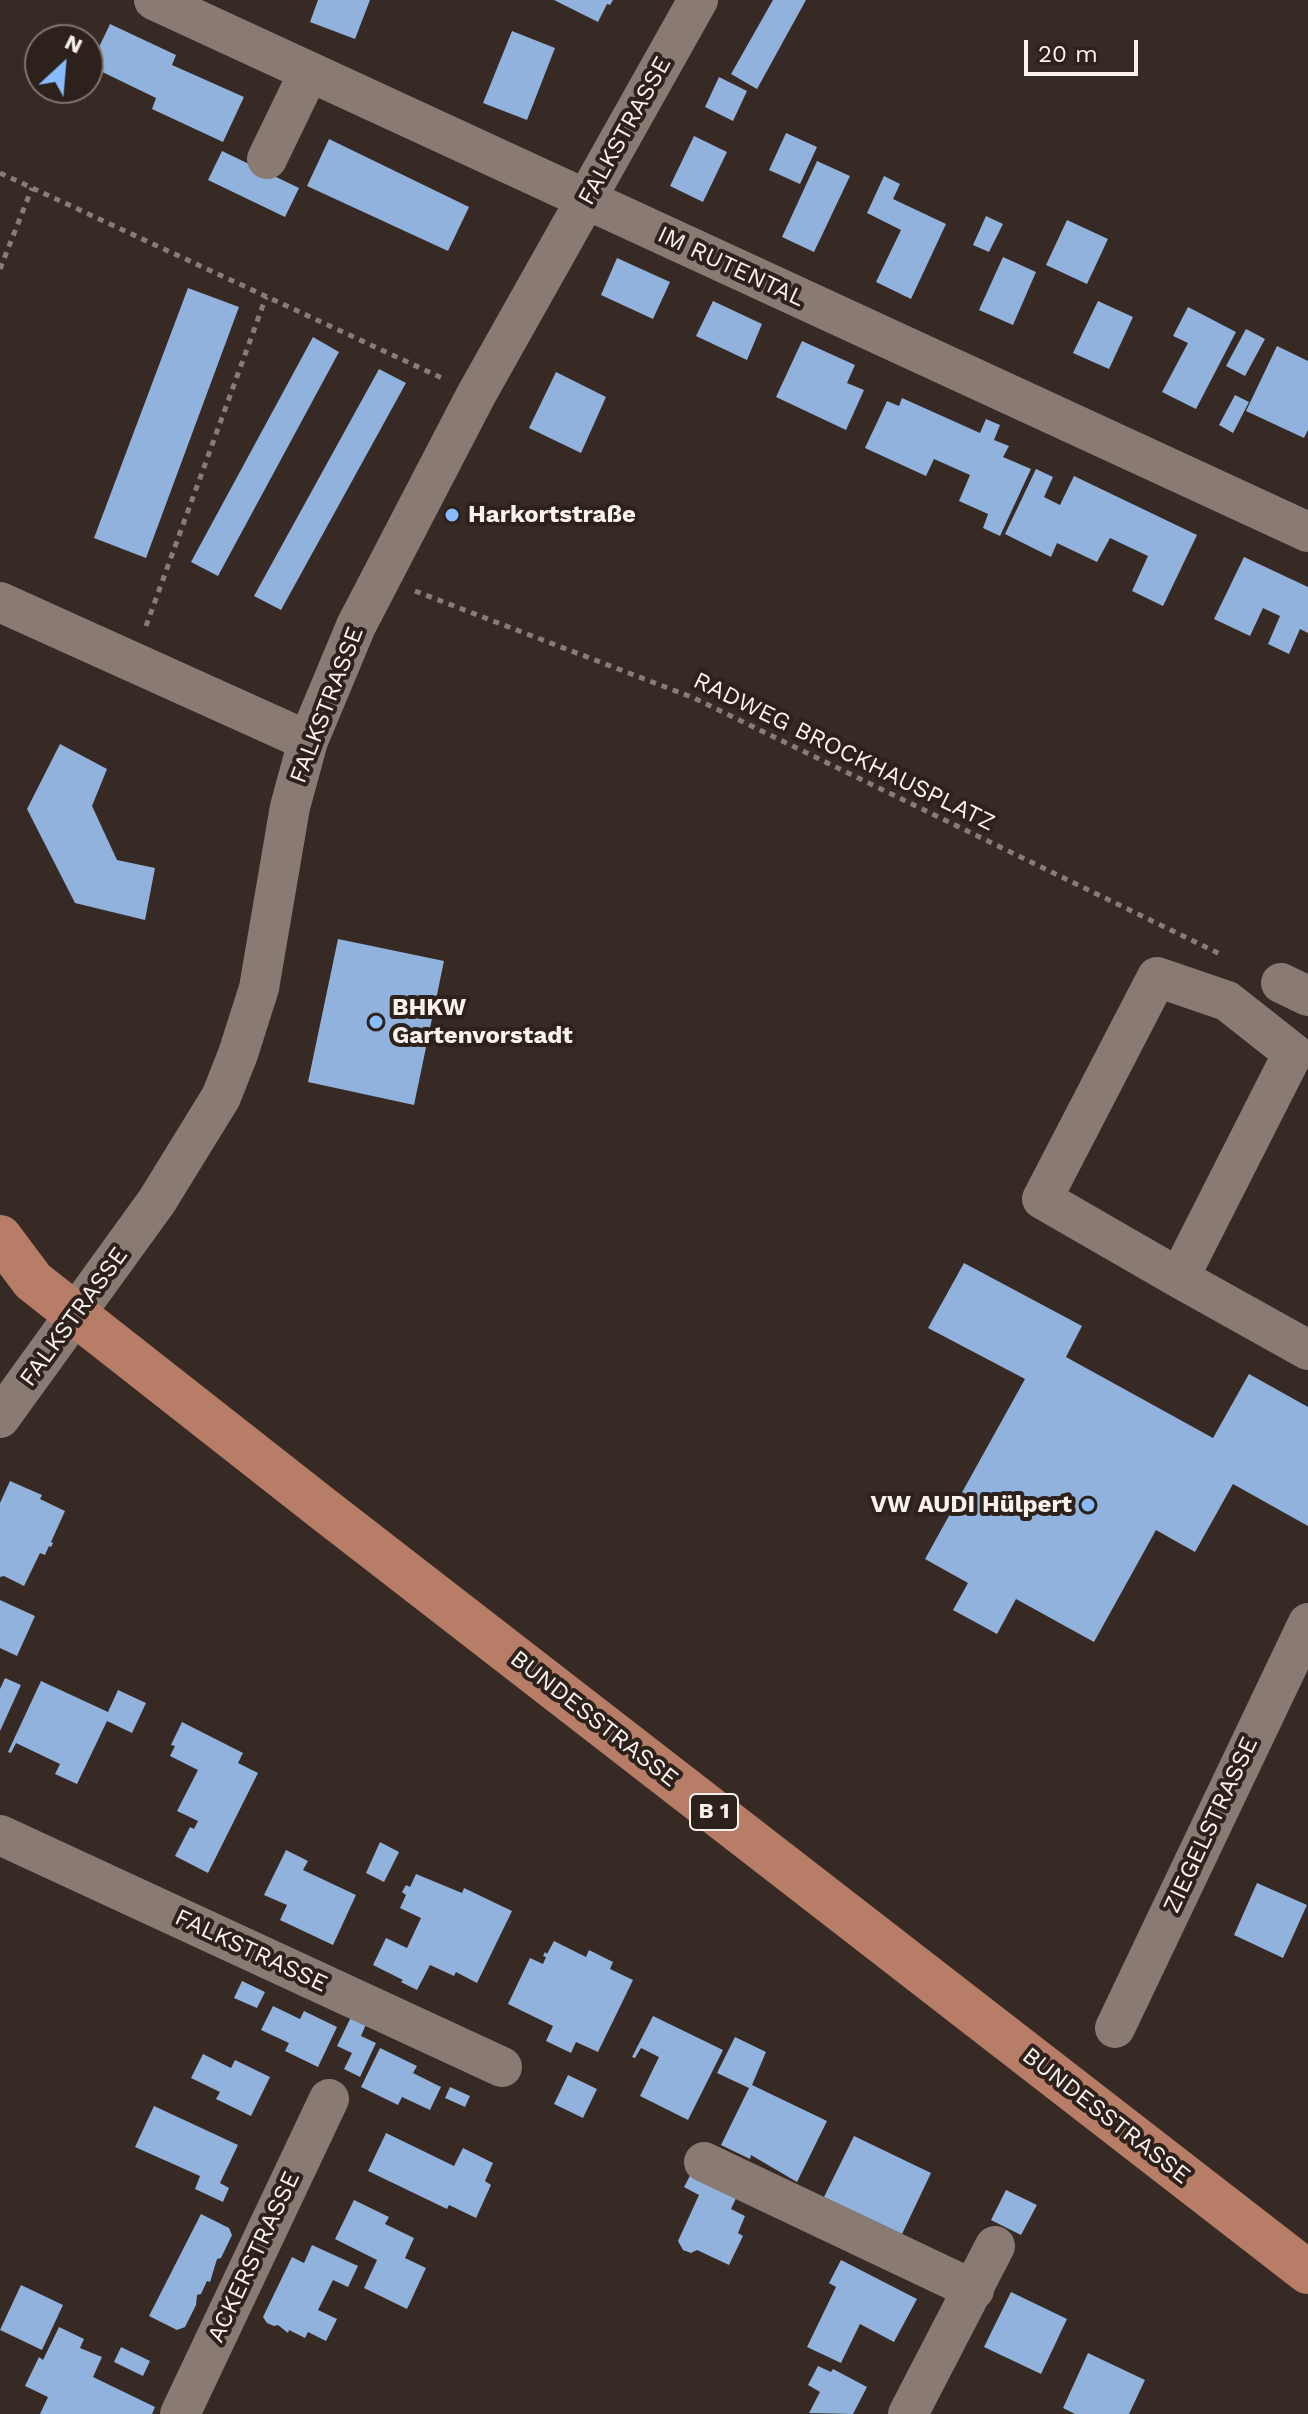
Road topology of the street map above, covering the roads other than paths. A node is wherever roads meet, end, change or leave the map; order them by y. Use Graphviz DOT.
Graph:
graph roads {
  1 [pos="154,0"];
  2 [pos="698,0"];
  3 [pos="309,72"];
  4 [pos="267,159"];
  5 [pos="585,201"];
  6 [pos="1308,532"];
  7 [pos="0,602"];
  8 [pos="308,741"];
  9 [pos="1300,1057"];
  10 [pos="0,1237"];
  11 [pos="17,1276"];
  12 [pos="1179,1278"];
  13 [pos="1308,1350"];
  14 [pos="0,1418"];
  15 [pos="1308,1623"];
  16 [pos="0,1835"];
  17 [pos="1115,2028"];
  18 [pos="502,2067"];
  19 [pos="329,2099"];
  20 [pos="704,2162"];
  21 [pos="995,2246"];
  22 [pos="1308,2272"];
  23 [pos="974,2290"];
  24 [pos="917,2411"];
  25 [pos="180,2414"];
  1 -- 3 [label="street, IM RUTENTAL"];
  2 -- 5 [label="street, FALKSTRASSE"];
  3 -- 4 [label="street"];
  3 -- 5 [label="street, IM RUTENTAL"];
  5 -- 6 [label="street, IM RUTENTAL"];
  5 -- 8 [label="street, FALKSTRASSE"];
  7 -- 8 [label="street"];
  8 -- 14 [label="street, FALKSTRASSE"];
  9 -- 12 [label="street"];
  9 -- 12 [label="street"];
  10 -- 11 [label="main road, B 1"];
  11 -- 22 [label="main road, BUNDESSTRASSE / B 1"];
  12 -- 13 [label="street"];
  15 -- 17 [label="street, ZIEGELSTRASSE"];
  16 -- 18 [label="street, FALKSTRASSE"];
  19 -- 25 [label="street, ACKERSTRASSE"];
  20 -- 23 [label="street"];
  21 -- 23 [label="street"];
  23 -- 24 [label="street"];
}
